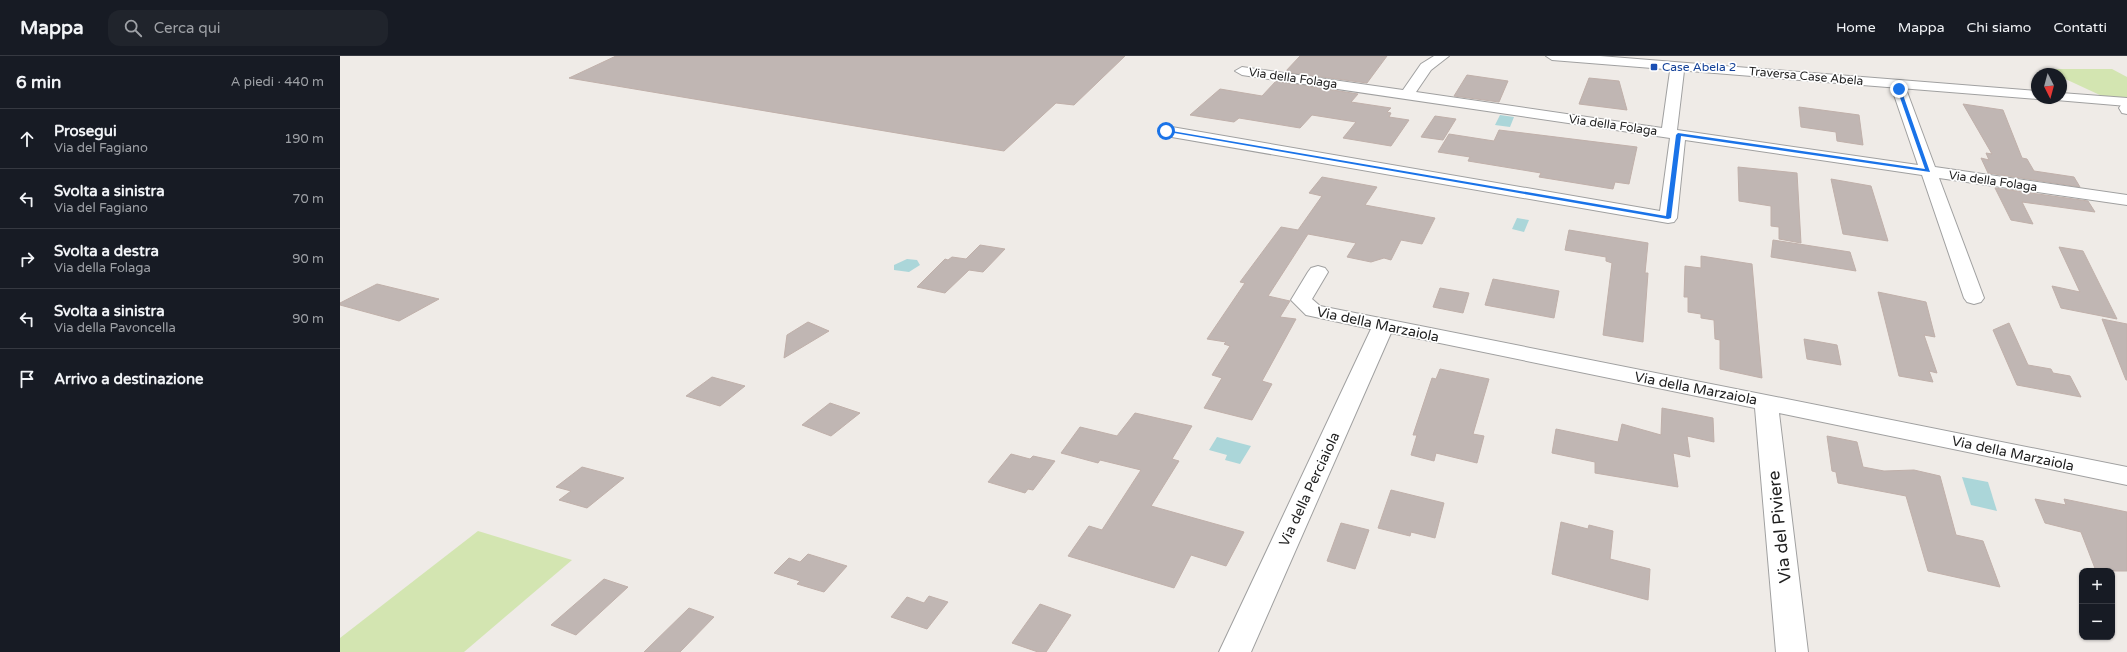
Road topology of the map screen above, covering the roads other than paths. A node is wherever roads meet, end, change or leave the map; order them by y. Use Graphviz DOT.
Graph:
graph roads {
  1 [pos="1443,56"];
  2 [pos="1552,56"];
  3 [pos="1427,62"];
  4 [pos="1242,71"];
  5 [pos="1677,71"];
  6 [pos="1899,89"];
  7 [pos="1407,95"];
  8 [pos="2031,95"];
  9 [pos="2067,98"];
  10 [pos="2127,107"];
  11 [pos="1166,131"];
  12 [pos="1674,134"];
  13 [pos="1928,171"];
  14 [pos="2127,200"];
  15 [pos="1318,272"];
  16 [pos="1974,298"];
  17 [pos="1384,325"];
  18 [pos="1766,403"];
  19 [pos="2127,476"];
  20 [pos="1234,652"];
  21 [pos="1792,652"];
  1 -- 3 [label="street"];
  2 -- 8 [label="street, Traversa Case Abela"];
  3 -- 7 [label="street"];
  4 -- 7 [label="street, Via della Folaga"];
  5 -- 12 [label="street"];
  6 -- 13 [label="street"];
  7 -- 12 [label="street, Via della Folaga"];
  9 -- 10 [label="street"];
  11 -- 12 [label="street"];
  12 -- 13 [label="street, Via della Folaga"];
  13 -- 14 [label="street, Via della Folaga"];
  13 -- 16 [label="street"];
  15 -- 17 [label="street, Via della Marzaiola"];
  17 -- 18 [label="street, Via della Marzaiola"];
  17 -- 20 [label="street, Via della Perciaiola"];
  18 -- 19 [label="street, Via della Marzaiola"];
  18 -- 21 [label="street, Via del Piviere"];
}
